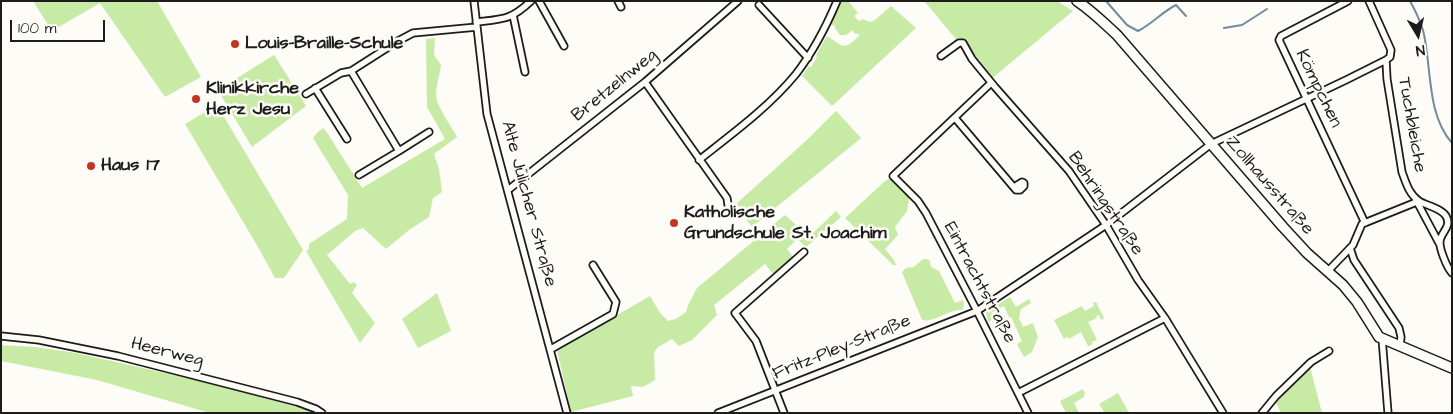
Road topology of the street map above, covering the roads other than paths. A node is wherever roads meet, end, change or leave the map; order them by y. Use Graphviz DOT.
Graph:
graph roads {
  1 [pos="474,1"];
  2 [pos="539,1"];
  3 [pos="618,1"];
  4 [pos="738,1"];
  5 [pos="837,1"];
  6 [pos="1077,1"];
  7 [pos="1348,1"];
  8 [pos="1369,1"];
  9 [pos="528,2"];
  10 [pos="759,5"];
  11 [pos="622,7"];
  12 [pos="513,16"];
  13 [pos="477,25"];
  14 [pos="564,46"];
  15 [pos="941,56"];
  16 [pos="808,58"];
  17 [pos="1386,60"];
  18 [pos="351,70"];
  19 [pos="526,72"];
  20 [pos="644,82"];
  21 [pos="992,83"];
  22 [pos="315,88"];
  23 [pos="306,94"];
  24 [pos="1307,99"];
  25 [pos="955,118"];
  26 [pos="429,132"];
  27 [pos="347,139"];
  28 [pos="1211,144"];
  29 [pos="399,151"];
  30 [pos="698,160"];
  31 [pos="358,175"];
  32 [pos="1014,187"];
  33 [pos="508,190"];
  34 [pos="1418,202"];
  35 [pos="728,205"];
  36 [pos="1366,223"];
  37 [pos="1106,226"];
  38 [pos="1440,244"];
  39 [pos="1350,248"];
  40 [pos="804,252"];
  41 [pos="593,265"];
  42 [pos="1328,271"];
  43 [pos="1452,273"];
  44 [pos="730,308"];
  45 [pos="977,311"];
  46 [pos="735,313"];
  47 [pos="1164,318"];
  48 [pos="1,336"];
  49 [pos="1382,338"];
  50 [pos="1400,346"];
  51 [pos="551,349"];
  52 [pos="1329,351"];
  53 [pos="1452,368"];
  54 [pos="776,390"];
  55 [pos="1018,394"];
  56 [pos="322,413"];
  57 [pos="567,413"];
  58 [pos="718,413"];
  59 [pos="784,413"];
  60 [pos="1028,413"];
  61 [pos="1223,413"];
  62 [pos="1262,413"];
  63 [pos="1388,413"];
  1 -- 13 [label="street, Alte Jülicher Straße"];
  2 -- 14 [label="street"];
  3 -- 11 [label="street"];
  4 -- 20 [label="street, Bretzelnweg"];
  5 -- 16 [label="street"];
  6 -- 28 [label="street, Zollhausstraße"];
  7 -- 24 [label="street, Kömpchen"];
  8 -- 17 [label="street"];
  9 -- 12 [label="street"];
  10 -- 16 [label="street"];
  12 -- 13 [label="street"];
  12 -- 19 [label="street"];
  13 -- 18 [label="street"];
  13 -- 33 [label="street, Alte Jülicher Straße"];
  15 -- 21 [label="street, Behringstraße"];
  16 -- 30 [label="street"];
  17 -- 24 [label="street, Fritz-Pley-Straße"];
  17 -- 34 [label="street, Tuchbleiche"];
  18 -- 22 [label="street"];
  18 -- 29 [label="street"];
  20 -- 30 [label="street"];
  20 -- 33 [label="street, Bretzelnweg"];
  21 -- 25 [label="street"];
  21 -- 37 [label="street, Behringstraße"];
  22 -- 23 [label="street"];
  22 -- 27 [label="street"];
  24 -- 28 [label="street, Fritz-Pley-Straße"];
  24 -- 36 [label="street, Kömpchen"];
  25 -- 32 [label="street"];
  25 -- 45 [label="street, Eintrachtstraße"];
  26 -- 29 [label="street"];
  28 -- 37 [label="street, Fritz-Pley-Straße"];
  28 -- 42 [label="street, Zollhausstraße"];
  29 -- 31 [label="street"];
  30 -- 35 [label="street"];
  33 -- 51 [label="street, Alte Jülicher Straße"];
  34 -- 36 [label="street"];
  34 -- 38 [label="street, Tuchbleiche"];
  34 -- 38 [label="street, Tuchbleiche"];
  36 -- 39 [label="street"];
  37 -- 45 [label="street, Fritz-Pley-Straße"];
  37 -- 47 [label="street, Behringstraße"];
  38 -- 43 [label="street, Tuchbleiche"];
  39 -- 42 [label="street"];
  39 -- 50 [label="street"];
  40 -- 46 [label="street"];
  41 -- 51 [label="street"];
  42 -- 49 [label="street, Zollhausstraße"];
  44 -- 46 [label="street"];
  45 -- 54 [label="street, Fritz-Pley-Straße"];
  45 -- 55 [label="street, Eintrachtstraße"];
  46 -- 54 [label="street"];
  47 -- 55 [label="street"];
  47 -- 61 [label="street, Behringstraße"];
  48 -- 56 [label="street, Heerweg"];
  49 -- 50 [label="street, Zollhausstraße"];
  49 -- 63 [label="street"];
  50 -- 53 [label="street, Zollhausstraße"];
  51 -- 57 [label="street, Alte Jülicher Straße"];
  52 -- 62 [label="street"];
  54 -- 58 [label="street, Fritz-Pley-Straße"];
  54 -- 59 [label="street"];
  55 -- 60 [label="street, Eintrachtstraße"];
}
